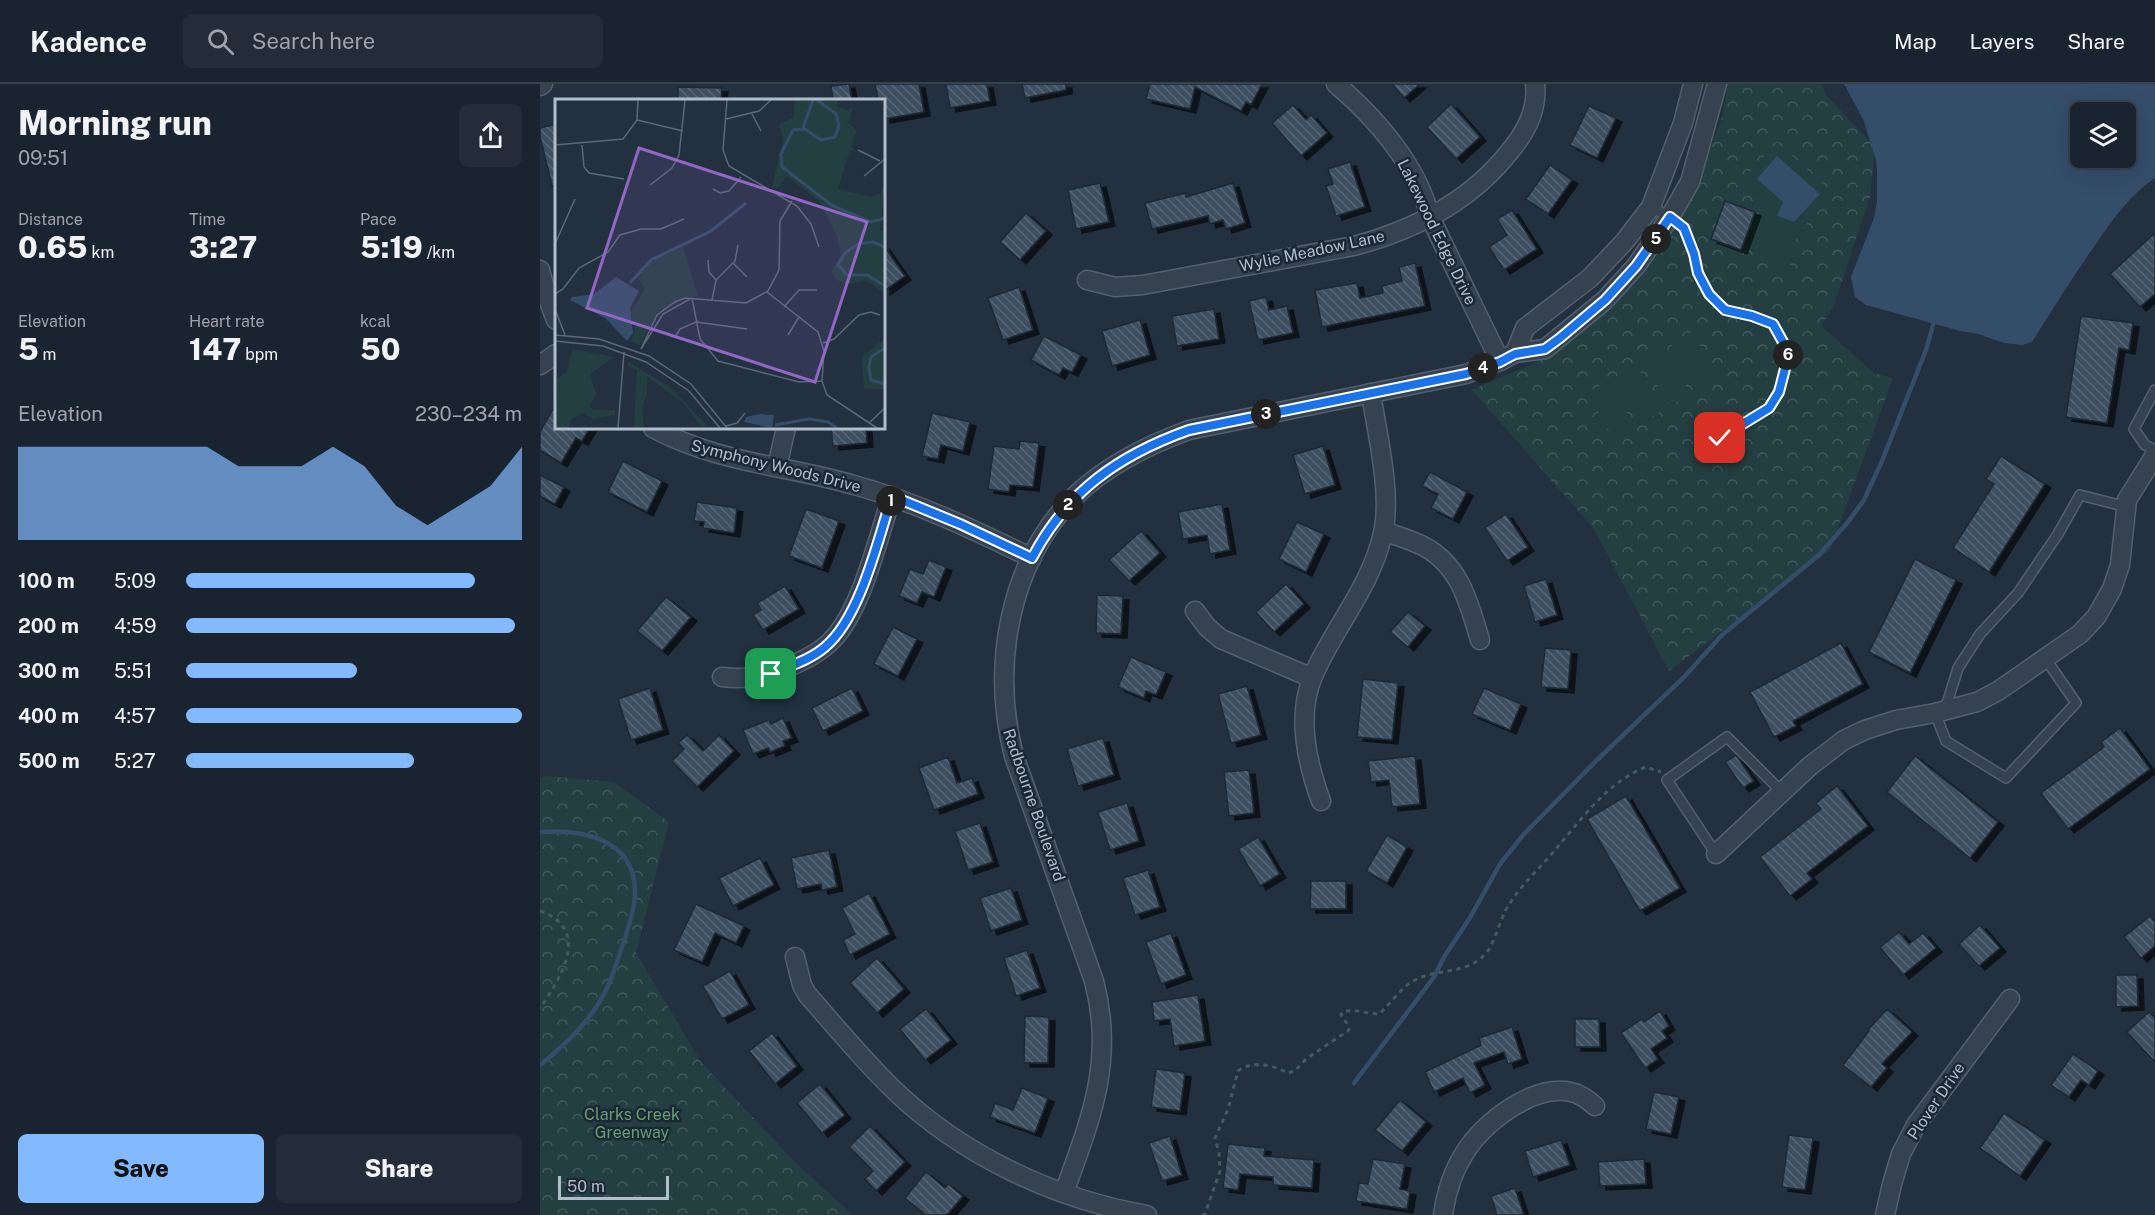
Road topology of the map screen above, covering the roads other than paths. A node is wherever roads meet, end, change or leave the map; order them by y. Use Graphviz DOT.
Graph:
graph roads {
  1 [pos="1336,84"];
  2 [pos="1535,84"];
  3 [pos="1693,84"];
  4 [pos="1717,84"];
  5 [pos="1651,207"];
  6 [pos="1430,217"];
  7 [pos="1670,217"];
  8 [pos="540,270"];
  9 [pos="1087,280"];
  10 [pos="555,317"];
  11 [pos="555,355"];
  12 [pos="1508,358"];
  13 [pos="540,365"];
  14 [pos="2155,390"];
  15 [pos="1371,393"];
  16 [pos="655,429"];
  17 [pos="786,429"];
  18 [pos="1720,438"];
  19 [pos="2155,450"];
  20 [pos="2155,455"];
  21 [pos="777,467"];
  22 [pos="892,496"];
  23 [pos="2127,507"];
  24 [pos="1384,531"];
  25 [pos="1032,558"];
  26 [pos="1195,611"];
  27 [pos="1480,640"];
  28 [pos="2045,658"];
  29 [pos="722,677"];
  30 [pos="1312,678"];
  31 [pos="1940,711"];
  32 [pos="1782,792"];
  33 [pos="1321,801"];
  34 [pos="1716,854"];
  35 [pos="795,957"];
  36 [pos="2010,999"];
  37 [pos="1595,1106"];
  38 [pos="1065,1193"];
  39 [pos="1147,1215"];
  40 [pos="1443,1215"];
  41 [pos="1886,1215"];
  1 -- 6 [label="street, Lakewood Edge Drive"];
  2 -- 6 [label="street, Wylie Meadow Lane"];
  3 -- 5 [label="street"];
  4 -- 7 [label="street, Radbourne Boulevard"];
  5 -- 7 [label="lane"];
  5 -- 12 [label="street"];
  6 -- 9 [label="street, Wylie Meadow Lane"];
  6 -- 12 [label="street, Lakewood Edge Drive"];
  7 -- 12 [label="street, Radbourne Boulevard"];
  7 -- 18 [label="lane"];
  8 -- 10 [label="street"];
  11 -- 13 [label="street"];
  12 -- 15 [label="street, Radbourne Boulevard"];
  14 -- 19 [label="lane"];
  15 -- 24 [label="street"];
  15 -- 25 [label="street, Radbourne Boulevard"];
  16 -- 21 [label="street, Symphony Woods Drive"];
  17 -- 21 [label="street"];
  20 -- 23 [label="street"];
  21 -- 22 [label="street, Symphony Woods Drive"];
  22 -- 25 [label="street, Symphony Woods Drive"];
  22 -- 29 [label="street"];
  23 -- 28 [label="street"];
  23 -- 31 [label="lane"];
  24 -- 27 [label="street"];
  24 -- 30 [label="street"];
  25 -- 38 [label="street, Radbourne Boulevard"];
  26 -- 30 [label="street"];
  28 -- 31 [label="street"];
  28 -- 31 [label="lane"];
  30 -- 33 [label="street"];
  31 -- 32 [label="street"];
  32 -- 34 [label="street"];
  32 -- 34 [label="lane"];
  35 -- 38 [label="street"];
  36 -- 41 [label="street, Plover Drive"];
  37 -- 40 [label="street"];
  38 -- 39 [label="street"];
}
